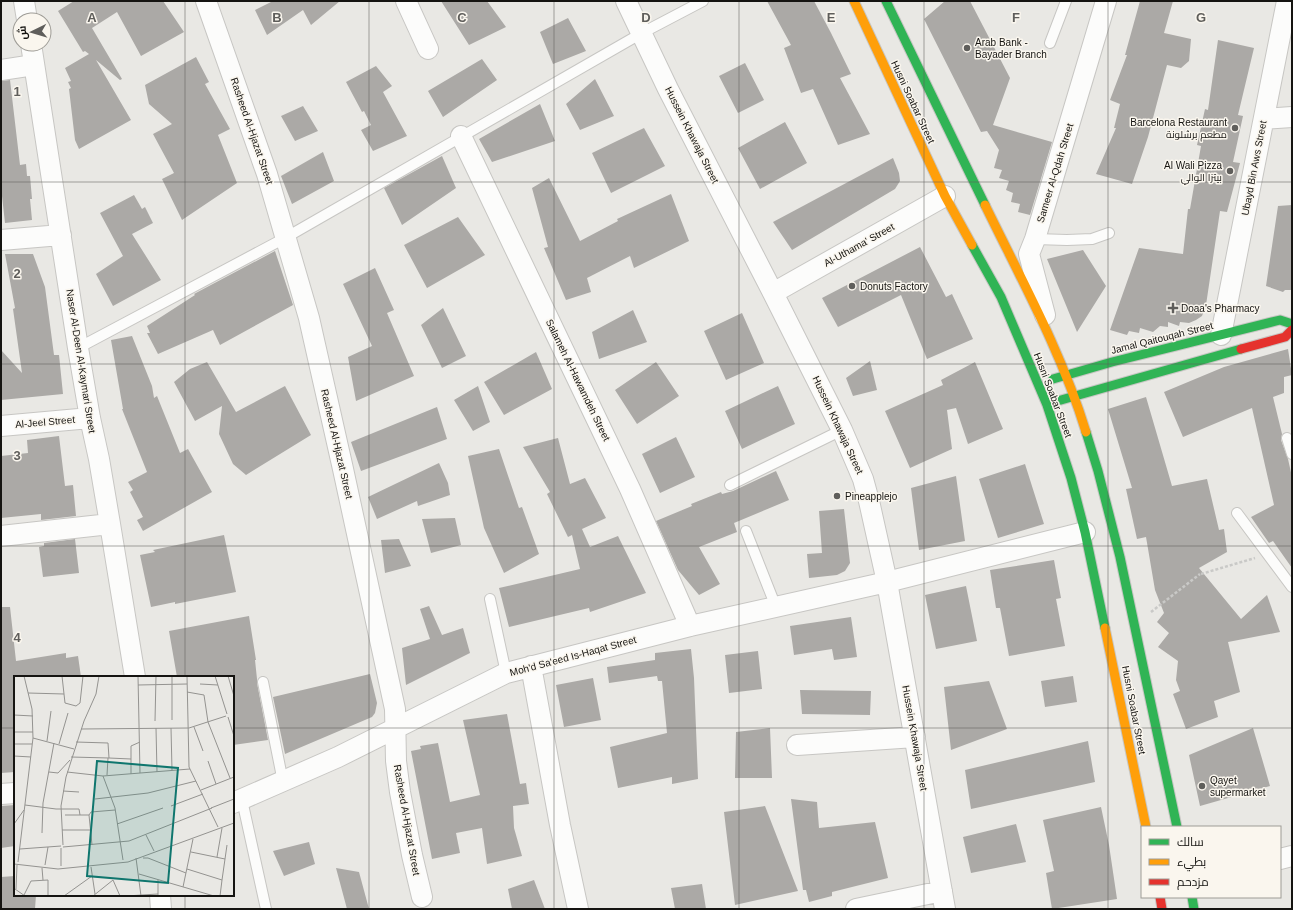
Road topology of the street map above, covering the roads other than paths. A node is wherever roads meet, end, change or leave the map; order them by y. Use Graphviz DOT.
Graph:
graph roads {
  1 [pos="24,1"];
  2 [pos="206,1"];
  3 [pos="406,1"];
  4 [pos="626,1"];
  5 [pos="703,1"];
  6 [pos="854,1"];
  7 [pos="886,1"];
  8 [pos="1066,1"];
  9 [pos="1106,1"];
  10 [pos="1287,1"];
  11 [pos="26,12"];
  12 [pos="642,33"];
  13 [pos="1050,42"];
  14 [pos="428,49"];
  15 [pos="32,52"];
  16 [pos="34,65"];
  17 [pos="1,70"];
  18 [pos="1292,117"];
  19 [pos="1264,119"];
  20 [pos="461,136"];
  21 [pos="945,196"];
  22 [pos="1109,234"];
  23 [pos="61,235"];
  24 [pos="285,238"];
  25 [pos="1036,238"];
  26 [pos="1,240"];
  27 [pos="774,292"];
  28 [pos="1292,324"];
  29 [pos="1292,330"];
  30 [pos="1221,335"];
  31 [pos="78,348"];
  32 [pos="1059,350"];
  33 [pos="1091,359"];
  34 [pos="1112,362"];
  35 [pos="1066,375"];
  36 [pos="1039,384"];
  37 [pos="1074,396"];
  38 [pos="1047,405"];
  39 [pos="90,418"];
  40 [pos="1,426"];
  41 [pos="842,430"];
  42 [pos="1287,438"];
  43 [pos="1292,454"];
  44 [pos="730,485"];
  45 [pos="1236,513"];
  46 [pos="110,524"];
  47 [pos="746,531"];
  48 [pos="1085,532"];
  49 [pos="1,536"];
  50 [pos="887,582"];
  51 [pos="1292,587"];
  52 [pos="490,599"];
  53 [pos="776,607"];
  54 [pos="690,626"];
  55 [pos="531,666"];
  56 [pos="506,674"];
  57 [pos="135,676"];
  58 [pos="263,682"];
  59 [pos="396,728"];
  60 [pos="916,738"];
  61 [pos="797,745"];
  62 [pos="283,782"];
  63 [pos="14,793"];
  64 [pos="1,794"];
  65 [pos="238,801"];
  66 [pos="1146,826"];
  67 [pos="1177,826"];
  68 [pos="160,896"];
  69 [pos="422,897"];
  70 [pos="1160,898"];
  71 [pos="1192,898"];
  72 [pos="944,900"];
  73 [pos="160,909"];
  74 [pos="266,909"];
  75 [pos="578,909"];
  76 [pos="856,909"];
  77 [pos="1162,909"];
  78 [pos="1194,909"];
  1 -- 11 [label="street"];
  2 -- 24 [label="street, Rasheed Al-Hjazat Street"];
  3 -- 14 [label="street"];
  4 -- 12 [label="street, Hussein Khawaja Street"];
  5 -- 12 [label="lane"];
  6 -- 21 [label="main road, Husni Soabar Street"];
  7 -- 32 [label="main road, Husni Soabar Street"];
  8 -- 13 [label="lane"];
  9 -- 25 [label="street, Sameer Al-Qdah Street"];
  10 -- 19 [label="street, Ubayd Bin Aws Street"];
  12 -- 20 [label="lane"];
  12 -- 27 [label="street, Hussein Khawaja Street"];
  15 -- 16 [label="street, Naser Al-Deen Al-Kaymari Street"];
  16 -- 17 [label="street"];
  16 -- 23 [label="street, Naser Al-Deen Al-Kaymari Street"];
  18 -- 19 [label="street"];
  19 -- 30 [label="street, Ubayd Bin Aws Street"];
  20 -- 24 [label="lane"];
  20 -- 54 [label="street, Salameh Al-Hawamdeh Street"];
  21 -- 27 [label="street, Al-Uthama' Street"];
  21 -- 36 [label="main road, Husni Soabar Street"];
  22 -- 25 [label="lane"];
  23 -- 26 [label="street"];
  23 -- 31 [label="street, Naser Al-Deen Al-Kaymari Street"];
  24 -- 31 [label="lane"];
  24 -- 59 [label="street, Rasheed Al-Hjazat Street"];
  25 -- 32 [label="street, Sameer Al-Qdah Street"];
  27 -- 41 [label="street, Hussein Khawaja Street"];
  28 -- 30 [label="main road, Jamal Qaitouqah Street"];
  29 -- 37 [label="main road"];
  30 -- 34 [label="main road, Jamal Qaitouqah Street"];
  31 -- 39 [label="street, Naser Al-Deen Al-Kaymari Street"];
  32 -- 35 [label="main road, Husni Soabar Street"];
  33 -- 34 [label="main road"];
  34 -- 35 [label="main road, Jamal Qaitouqah Street"];
  35 -- 36 [label="main road, Jamal Qaitouqah Street"];
  35 -- 37 [label="main road, Husni Soabar Street"];
  36 -- 38 [label="main road, Husni Soabar Street"];
  37 -- 38 [label="main road"];
  37 -- 67 [label="main road, Husni Soabar Street"];
  38 -- 48 [label="main road, Husni Soabar Street"];
  39 -- 40 [label="street, Al-Jeel Street"];
  39 -- 46 [label="street, Naser Al-Deen Al-Kaymari Street"];
  41 -- 44 [label="lane"];
  41 -- 50 [label="street, Hussein Khawaja Street"];
  42 -- 43 [label="lane"];
  45 -- 51 [label="lane"];
  46 -- 49 [label="street"];
  46 -- 57 [label="street, Naser Al-Deen Al-Kaymari Street"];
  47 -- 53 [label="lane"];
  48 -- 50 [label="street, Moh'd Sa'eed Is-Haqat Street"];
  48 -- 66 [label="main road, Husni Soabar Street"];
  50 -- 53 [label="street, Moh'd Sa'eed Is-Haqat Street"];
  50 -- 60 [label="street, Hussein Khawaja Street"];
  52 -- 56 [label="lane"];
  53 -- 54 [label="street, Moh'd Sa'eed Is-Haqat Street"];
  54 -- 55 [label="street, Moh'd Sa'eed Is-Haqat Street"];
  55 -- 56 [label="street, Moh'd Sa'eed Is-Haqat Street"];
  55 -- 75 [label="street"];
  56 -- 59 [label="street, Moh'd Sa'eed Is-Haqat Street"];
  58 -- 62 [label="lane"];
  59 -- 62 [label="street, Moh'd Sa'eed Is-Haqat Street"];
  59 -- 69 [label="street, Rasheed Al-Hjazat Street"];
  60 -- 61 [label="street"];
  60 -- 72 [label="street, Hussein Khawaja Street"];
  62 -- 65 [label="street, Moh'd Sa'eed Is-Haqat Street"];
  63 -- 64 [label="street"];
  65 -- 74 [label="lane"];
  68 -- 73 [label="street"];
  70 -- 77 [label="main road"];
  71 -- 78 [label="main road"];
  72 -- 76 [label="street"];
}
